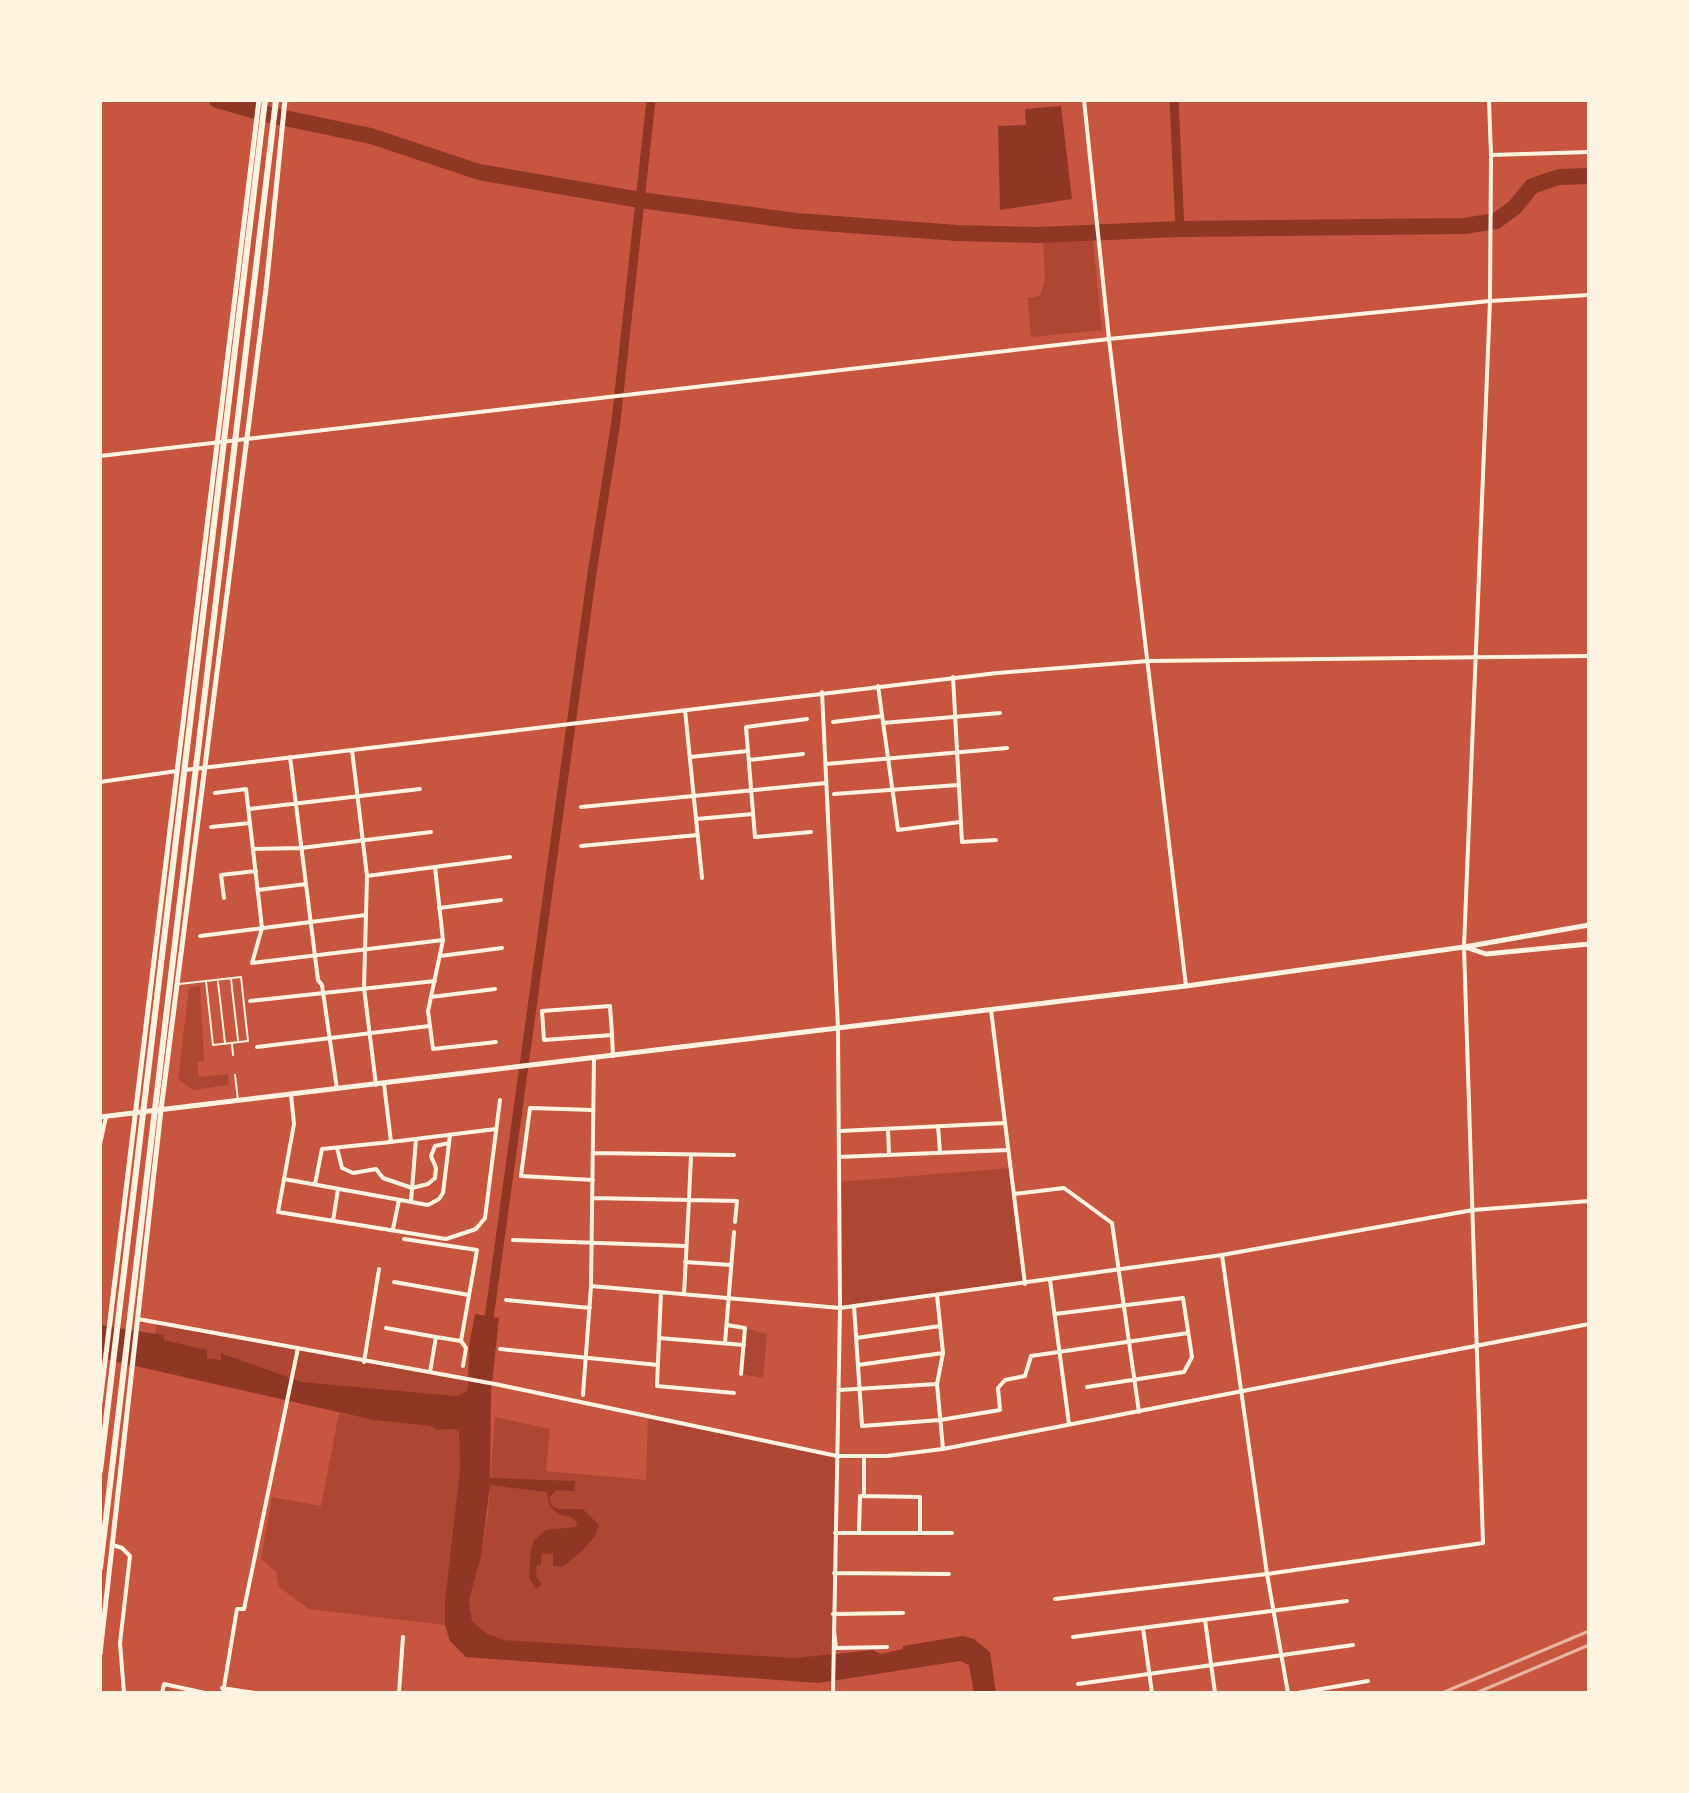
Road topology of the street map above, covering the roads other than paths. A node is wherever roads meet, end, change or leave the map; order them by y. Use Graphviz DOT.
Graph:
graph roads {
  1 [pos="259,100"];
  2 [pos="265,100"];
  3 [pos="276,100"];
  4 [pos="1084,100"];
  5 [pos="1489,100"];
  6 [pos="285,102"];
  7 [pos="1589,152"];
  8 [pos="1491,155"];
  9 [pos="1589,295"];
  10 [pos="1490,301"];
  11 [pos="1109,339"];
  12 [pos="246,438"];
  13 [pos="217,442"];
  14 [pos="100,456"];
  15 [pos="1475,656"];
  16 [pos="1589,656"];
  17 [pos="1148,661"];
  18 [pos="953,677"];
  19 [pos="878,686"];
  20 [pos="822,692"];
  21 [pos="685,709"];
  22 [pos="1000,713"];
  23 [pos="882,716"];
  24 [pos="955,717"];
  25 [pos="807,719"];
  26 [pos="833,722"];
  27 [pos="883,723"];
  28 [pos="1007,748"];
  29 [pos="352,750"];
  30 [pos="748,751"];
  31 [pos="957,753"];
  32 [pos="803,754"];
  33 [pos="290,757"];
  34 [pos="690,757"];
  35 [pos="888,759"];
  36 [pos="749,760"];
  37 [pos="826,764"];
  38 [pos="205,767"];
  39 [pos="177,771"];
  40 [pos="100,782"];
  41 [pos="826,783"];
  42 [pos="958,785"];
  43 [pos="420,789"];
  44 [pos="751,790"];
  45 [pos="892,790"];
  46 [pos="215,793"];
  47 [pos="834,794"];
  48 [pos="694,796"];
  49 [pos="357,797"];
  50 [pos="296,804"];
  51 [pos="581,807"];
  52 [pos="249,809"];
  53 [pos="753,814"];
  54 [pos="696,819"];
  55 [pos="960,822"];
  56 [pos="250,823"];
  57 [pos="211,827"];
  58 [pos="431,832"];
  59 [pos="811,832"];
  60 [pos="697,835"];
  61 [pos="996,840"];
  62 [pos="363,841"];
  63 [pos="581,846"];
  64 [pos="301,848"];
  65 [pos="253,849"];
  66 [pos="510,857"];
  67 [pos="435,867"];
  68 [pos="256,871"];
  69 [pos="367,876"];
  70 [pos="702,878"];
  71 [pos="306,884"];
  72 [pos="258,890"];
  73 [pos="224,898"];
  74 [pos="501,900"];
  75 [pos="439,908"];
  76 [pos="366,915"];
  77 [pos="311,922"];
  78 [pos="1589,925"];
  79 [pos="262,928"];
  80 [pos="200,936"];
  81 [pos="443,940"];
  82 [pos="1589,944"];
  83 [pos="1464,947"];
  84 [pos="502,948"];
  85 [pos="365,949"];
  86 [pos="315,955"];
  87 [pos="440,956"];
  88 [pos="231,978"];
  89 [pos="218,979"];
  90 [pos="206,981"];
  91 [pos="435,981"];
  92 [pos="177,984"];
  93 [pos="1186,986"];
  94 [pos="364,988"];
  95 [pos="495,989"];
  96 [pos="324,993"];
  97 [pos="431,997"];
  98 [pos="250,1001"];
  99 [pos="991,1010"];
  100 [pos="430,1026"];
  101 [pos="838,1028"];
  102 [pos="369,1034"];
  103 [pos="612,1035"];
  104 [pos="330,1038"];
  105 [pos="238,1042"];
  106 [pos="496,1042"];
  107 [pos="232,1043"];
  108 [pos="226,1044"];
  109 [pos="257,1047"];
  110 [pos="233,1055"];
  111 [pos="613,1056"];
  112 [pos="594,1059"];
  113 [pos="235,1075"];
  114 [pos="384,1084"];
  115 [pos="376,1085"];
  116 [pos="337,1089"];
  117 [pos="291,1095"];
  118 [pos="500,1100"];
  119 [pos="238,1101"];
  120 [pos="161,1110"];
  121 [pos="593,1110"];
  122 [pos="134,1114"];
  123 [pos="103,1117"];
  124 [pos="1005,1123"];
  125 [pos="938,1126"];
  126 [pos="496,1129"];
  127 [pos="888,1129"];
  128 [pos="839,1131"];
  129 [pos="450,1135"];
  130 [pos="416,1139"];
  131 [pos="391,1142"];
  132 [pos="449,1143"];
  133 [pos="100,1144"];
  134 [pos="337,1148"];
  135 [pos="1008,1150"];
  136 [pos="593,1153"];
  137 [pos="940,1153"];
  138 [pos="691,1155"];
  139 [pos="734,1155"];
  140 [pos="889,1155"];
  141 [pos="839,1157"];
  142 [pos="284,1179"];
  143 [pos="593,1180"];
  144 [pos="315,1185"];
  145 [pos="412,1188"];
  146 [pos="338,1189"];
  147 [pos="1014,1194"];
  148 [pos="592,1198"];
  149 [pos="399,1200"];
  150 [pos="689,1200"];
  151 [pos="1589,1201"];
  152 [pos="411,1202"];
  153 [pos="1473,1210"];
  154 [pos="333,1221"];
  155 [pos="735,1222"];
  156 [pos="393,1230"];
  157 [pos="734,1232"];
  158 [pos="404,1239"];
  159 [pos="513,1240"];
  160 [pos="592,1242"];
  161 [pos="686,1246"];
  162 [pos="1222,1255"];
  163 [pos="685,1262"];
  164 [pos="731,1265"];
  165 [pos="379,1269"];
  166 [pos="1118,1270"];
  167 [pos="1050,1280"];
  168 [pos="394,1282"];
  169 [pos="1025,1284"];
  170 [pos="591,1286"];
  171 [pos="661,1292"];
  172 [pos="684,1294"];
  173 [pos="469,1295"];
  174 [pos="937,1295"];
  175 [pos="729,1298"];
  176 [pos="506,1300"];
  177 [pos="1123,1305"];
  178 [pos="854,1306"];
  179 [pos="590,1308"];
  180 [pos="840,1308"];
  181 [pos="1055,1314"];
  182 [pos="138,1322"];
  183 [pos="1589,1324"];
  184 [pos="727,1325"];
  185 [pos="940,1326"];
  186 [pos="386,1328"];
  187 [pos="1188,1333"];
  188 [pos="436,1337"];
  189 [pos="659,1338"];
  190 [pos="856,1338"];
  191 [pos="461,1341"];
  192 [pos="1129,1342"];
  193 [pos="725,1343"];
  194 [pos="744,1345"];
  195 [pos="1477,1345"];
  196 [pos="298,1348"];
  197 [pos="500,1349"];
  198 [pos="1060,1352"];
  199 [pos="943,1353"];
  200 [pos="586,1359"];
  201 [pos="364,1362"];
  202 [pos="658,1365"];
  203 [pos="858,1365"];
  204 [pos="463,1366"];
  205 [pos="430,1372"];
  206 [pos="741,1374"];
  207 [pos="1134,1380"];
  208 [pos="937,1384"];
  209 [pos="1087,1387"];
  210 [pos="859,1389"];
  211 [pos="838,1390"];
  212 [pos="1241,1392"];
  213 [pos="734,1393"];
  214 [pos="583,1395"];
  215 [pos="100,1403"];
  216 [pos="1139,1412"];
  217 [pos="940,1420"];
  218 [pos="1069,1425"];
  219 [pos="943,1449"];
  220 [pos="837,1456"];
  221 [pos="864,1456"];
  222 [pos="100,1471"];
  223 [pos="864,1496"];
  224 [pos="835,1533"];
  225 [pos="859,1533"];
  226 [pos="920,1533"];
  227 [pos="952,1533"];
  228 [pos="113,1545"];
  229 [pos="100,1568"];
  230 [pos="834,1573"];
  231 [pos="949,1574"];
  232 [pos="1267,1574"];
  233 [pos="1055,1599"];
  234 [pos="1347,1601"];
  235 [pos="1275,1610"];
  236 [pos="903,1613"];
  237 [pos="833,1614"];
  238 [pos="1205,1620"];
  239 [pos="833,1628"];
  240 [pos="1143,1628"];
  241 [pos="403,1637"];
  242 [pos="1073,1637"];
  243 [pos="1353,1645"];
  244 [pos="887,1647"];
  245 [pos="100,1654"];
  246 [pos="1282,1654"];
  247 [pos="1211,1665"];
  248 [pos="1149,1674"];
  249 [pos="1368,1681"];
  250 [pos="1078,1684"];
  251 [pos="222,1690"];
  252 [pos="833,1690"];
  253 [pos="124,1693"];
  254 [pos="162,1693"];
  255 [pos="205,1693"];
  256 [pos="255,1693"];
  257 [pos="399,1693"];
  258 [pos="1152,1693"];
  259 [pos="1215,1693"];
  260 [pos="1288,1693"];
  261 [pos="1298,1693"];
  1 -- 13 [label="main road"];
  2 -- 222 [label="main road"];
  3 -- 229 [label="main road"];
  4 -- 11 [label="street"];
  5 -- 8 [label="street"];
  6 -- 12 [label="main road"];
  7 -- 8 [label="street"];
  8 -- 10 [label="street"];
  9 -- 10 [label="street"];
  10 -- 11 [label="street"];
  10 -- 15 [label="street"];
  11 -- 12 [label="street"];
  11 -- 17 [label="street"];
  12 -- 13 [label="street"];
  12 -- 38 [label="main road"];
  13 -- 14 [label="street"];
  13 -- 39 [label="main road"];
  15 -- 16 [label="street"];
  15 -- 17 [label="street"];
  15 -- 83 [label="street"];
  17 -- 18 [label="street"];
  17 -- 93 [label="street"];
  18 -- 19 [label="street"];
  18 -- 24 [label="street"];
  19 -- 20 [label="street"];
  19 -- 23 [label="street"];
  20 -- 21 [label="street"];
  20 -- 37 [label="street"];
  21 -- 29 [label="street"];
  21 -- 34 [label="street"];
  22 -- 24 [label="street"];
  23 -- 26 [label="street"];
  23 -- 27 [label="street"];
  24 -- 27 [label="street"];
  24 -- 31 [label="street"];
  25 -- 30 [label="street"];
  27 -- 35 [label="street"];
  28 -- 31 [label="street"];
  29 -- 33 [label="street"];
  29 -- 49 [label="street"];
  30 -- 34 [label="street"];
  30 -- 36 [label="street"];
  31 -- 35 [label="street"];
  31 -- 42 [label="street"];
  32 -- 36 [label="street"];
  33 -- 38 [label="street"];
  33 -- 50 [label="street"];
  34 -- 48 [label="street"];
  35 -- 37 [label="street"];
  35 -- 45 [label="street"];
  36 -- 44 [label="street"];
  37 -- 41 [label="street"];
  38 -- 39 [label="street"];
  38 -- 92 [label="main road"];
  39 -- 40 [label="street"];
  39 -- 122 [label="main road"];
  41 -- 44 [label="street"];
  41 -- 101 [label="street"];
  42 -- 45 [label="street"];
  42 -- 55 [label="street"];
  43 -- 49 [label="street"];
  44 -- 48 [label="street"];
  44 -- 53 [label="street"];
  45 -- 47 [label="street"];
  45 -- 55 [label="street"];
  46 -- 52 [label="street"];
  48 -- 51 [label="street"];
  48 -- 54 [label="street"];
  49 -- 50 [label="street"];
  49 -- 62 [label="street"];
  50 -- 52 [label="street"];
  50 -- 64 [label="street"];
  52 -- 56 [label="street"];
  53 -- 54 [label="street"];
  53 -- 59 [label="street"];
  54 -- 60 [label="street"];
  55 -- 61 [label="street"];
  56 -- 57 [label="street"];
  56 -- 65 [label="street"];
  58 -- 62 [label="street"];
  60 -- 63 [label="street"];
  60 -- 70 [label="street"];
  62 -- 64 [label="street"];
  62 -- 69 [label="street"];
  64 -- 65 [label="street"];
  64 -- 71 [label="street"];
  65 -- 68 [label="street"];
  66 -- 67 [label="street"];
  67 -- 69 [label="street"];
  67 -- 75 [label="street"];
  68 -- 72 [label="street"];
  68 -- 73 [label="street"];
  69 -- 76 [label="street"];
  71 -- 72 [label="street"];
  71 -- 77 [label="street"];
  72 -- 79 [label="street"];
  74 -- 75 [label="street"];
  75 -- 81 [label="street"];
  76 -- 77 [label="street"];
  76 -- 85 [label="street"];
  77 -- 79 [label="street"];
  77 -- 86 [label="street"];
  78 -- 83 [label="main road"];
  79 -- 80 [label="street"];
  79 -- 86 [label="street"];
  81 -- 85 [label="street"];
  81 -- 87 [label="street"];
  82 -- 83 [label="main road"];
  83 -- 93 [label="main road"];
  83 -- 153 [label="street"];
  84 -- 87 [label="street"];
  85 -- 86 [label="street"];
  85 -- 94 [label="street"];
  86 -- 96 [label="street"];
  87 -- 91 [label="street"];
  88 -- 89 [label="lane"];
  88 -- 105 [label="lane"];
  88 -- 105 [label="lane"];
  89 -- 90 [label="lane"];
  89 -- 108 [label="lane"];
  90 -- 92 [label="lane"];
  90 -- 108 [label="lane"];
  91 -- 94 [label="street"];
  91 -- 97 [label="street"];
  92 -- 120 [label="main road"];
  93 -- 99 [label="main road"];
  94 -- 96 [label="street"];
  94 -- 102 [label="street"];
  95 -- 97 [label="street"];
  96 -- 98 [label="street"];
  96 -- 104 [label="street"];
  97 -- 100 [label="street"];
  99 -- 101 [label="main road"];
  99 -- 124 [label="street"];
  100 -- 102 [label="street"];
  100 -- 106 [label="street"];
  101 -- 111 [label="main road"];
  101 -- 128 [label="street"];
  102 -- 104 [label="street"];
  102 -- 115 [label="street"];
  103 -- 103 [label="street"];
  103 -- 111 [label="street"];
  104 -- 109 [label="street"];
  104 -- 116 [label="street"];
  105 -- 107 [label="lane"];
  107 -- 108 [label="lane"];
  107 -- 110 [label="lane"];
  111 -- 112 [label="main road"];
  112 -- 114 [label="main road"];
  112 -- 121 [label="street"];
  113 -- 119 [label="lane"];
  114 -- 115 [label="main road"];
  114 -- 131 [label="street"];
  115 -- 116 [label="main road"];
  116 -- 117 [label="main road"];
  117 -- 119 [label="main road"];
  117 -- 142 [label="street"];
  118 -- 126 [label="street"];
  119 -- 120 [label="main road"];
  120 -- 122 [label="main road"];
  120 -- 182 [label="main road"];
  121 -- 136 [label="street"];
  121 -- 143 [label="street"];
  122 -- 123 [label="main road"];
  122 -- 215 [label="main road"];
  123 -- 133 [label="street"];
  124 -- 125 [label="street"];
  124 -- 135 [label="street"];
  125 -- 127 [label="street"];
  125 -- 137 [label="street"];
  126 -- 129 [label="street"];
  126 -- 156 [label="street"];
  127 -- 128 [label="street"];
  127 -- 140 [label="street"];
  128 -- 141 [label="street"];
  129 -- 130 [label="street"];
  129 -- 132 [label="street"];
  130 -- 131 [label="street"];
  130 -- 145 [label="street"];
  131 -- 134 [label="street"];
  132 -- 145 [label="street"];
  132 -- 152 [label="street"];
  134 -- 144 [label="street"];
  134 -- 145 [label="street"];
  135 -- 137 [label="street"];
  135 -- 147 [label="street"];
  136 -- 138 [label="street"];
  136 -- 143 [label="street"];
  137 -- 140 [label="street"];
  138 -- 139 [label="street"];
  138 -- 150 [label="street"];
  140 -- 141 [label="street"];
  141 -- 180 [label="street"];
  142 -- 144 [label="street"];
  142 -- 154 [label="street"];
  143 -- 148 [label="street"];
  144 -- 146 [label="street"];
  145 -- 152 [label="street"];
  146 -- 149 [label="street"];
  146 -- 154 [label="street"];
  147 -- 166 [label="street"];
  147 -- 169 [label="street"];
  148 -- 150 [label="street"];
  148 -- 160 [label="street"];
  149 -- 152 [label="street"];
  149 -- 156 [label="street"];
  150 -- 155 [label="street"];
  150 -- 161 [label="street"];
  151 -- 153 [label="street"];
  153 -- 162 [label="street"];
  153 -- 195 [label="street"];
  154 -- 156 [label="street"];
  157 -- 164 [label="street"];
  158 -- 173 [label="street"];
  159 -- 160 [label="street"];
  160 -- 161 [label="street"];
  160 -- 170 [label="street"];
  161 -- 163 [label="street"];
  162 -- 166 [label="street"];
  162 -- 212 [label="street"];
  163 -- 164 [label="street"];
  163 -- 172 [label="street"];
  164 -- 175 [label="street"];
  165 -- 201 [label="street"];
  166 -- 167 [label="street"];
  166 -- 177 [label="street"];
  167 -- 169 [label="street"];
  167 -- 181 [label="street"];
  168 -- 173 [label="street"];
  169 -- 174 [label="street"];
  170 -- 171 [label="street"];
  170 -- 179 [label="street"];
  171 -- 172 [label="street"];
  171 -- 189 [label="street"];
  172 -- 175 [label="street"];
  173 -- 191 [label="street"];
  174 -- 178 [label="street"];
  174 -- 185 [label="street"];
  175 -- 180 [label="street"];
  175 -- 184 [label="street"];
  176 -- 179 [label="street"];
  177 -- 181 [label="street"];
  177 -- 187 [label="street"];
  177 -- 192 [label="street"];
  178 -- 180 [label="street"];
  178 -- 190 [label="street"];
  179 -- 200 [label="street"];
  180 -- 211 [label="street"];
  181 -- 198 [label="street"];
  182 -- 196 [label="street"];
  182 -- 228 [label="main road"];
  183 -- 195 [label="street"];
  184 -- 193 [label="street"];
  184 -- 194 [label="street"];
  185 -- 190 [label="street"];
  185 -- 199 [label="street"];
  186 -- 188 [label="street"];
  187 -- 192 [label="street"];
  187 -- 207 [label="street"];
  188 -- 191 [label="street"];
  188 -- 205 [label="street"];
  189 -- 193 [label="street"];
  189 -- 202 [label="street"];
  190 -- 203 [label="street"];
  191 -- 204 [label="street"];
  192 -- 198 [label="street"];
  192 -- 207 [label="street"];
  193 -- 194 [label="street"];
  194 -- 206 [label="street"];
  195 -- 212 [label="street"];
  195 -- 232 [label="street"];
  196 -- 201 [label="street"];
  196 -- 251 [label="street"];
  197 -- 200 [label="street"];
  198 -- 217 [label="street"];
  198 -- 218 [label="street"];
  199 -- 203 [label="street"];
  199 -- 208 [label="street"];
  200 -- 202 [label="street"];
  200 -- 214 [label="street"];
  201 -- 205 [label="street"];
  202 -- 213 [label="street"];
  203 -- 210 [label="street"];
  205 -- 220 [label="street"];
  207 -- 209 [label="street"];
  207 -- 216 [label="street"];
  208 -- 210 [label="street"];
  208 -- 217 [label="street"];
  210 -- 211 [label="street"];
  210 -- 217 [label="street"];
  211 -- 220 [label="street"];
  212 -- 216 [label="street"];
  212 -- 232 [label="street"];
  216 -- 218 [label="street"];
  217 -- 219 [label="street"];
  218 -- 219 [label="street"];
  219 -- 221 [label="street"];
  220 -- 221 [label="street"];
  220 -- 224 [label="street"];
  221 -- 223 [label="street"];
  223 -- 225 [label="street"];
  223 -- 226 [label="street"];
  224 -- 225 [label="street"];
  224 -- 230 [label="street"];
  225 -- 226 [label="street"];
  226 -- 227 [label="street"];
  228 -- 245 [label="main road"];
  228 -- 253 [label="street"];
  230 -- 231 [label="street"];
  230 -- 237 [label="street"];
  232 -- 233 [label="street"];
  232 -- 235 [label="street"];
  234 -- 235 [label="street"];
  235 -- 238 [label="street"];
  235 -- 246 [label="street"];
  236 -- 237 [label="street"];
  237 -- 239 [label="street"];
  238 -- 240 [label="street"];
  238 -- 247 [label="street"];
  239 -- 244 [label="street"];
  239 -- 252 [label="street"];
  240 -- 242 [label="street"];
  240 -- 248 [label="street"];
  241 -- 257 [label="street"];
  243 -- 246 [label="street"];
  246 -- 247 [label="street"];
  246 -- 260 [label="street"];
  247 -- 248 [label="street"];
  247 -- 259 [label="street"];
  248 -- 250 [label="street"];
  248 -- 258 [label="street"];
  249 -- 261 [label="street"];
  251 -- 256 [label="street"];
  254 -- 255 [label="street"];
}
